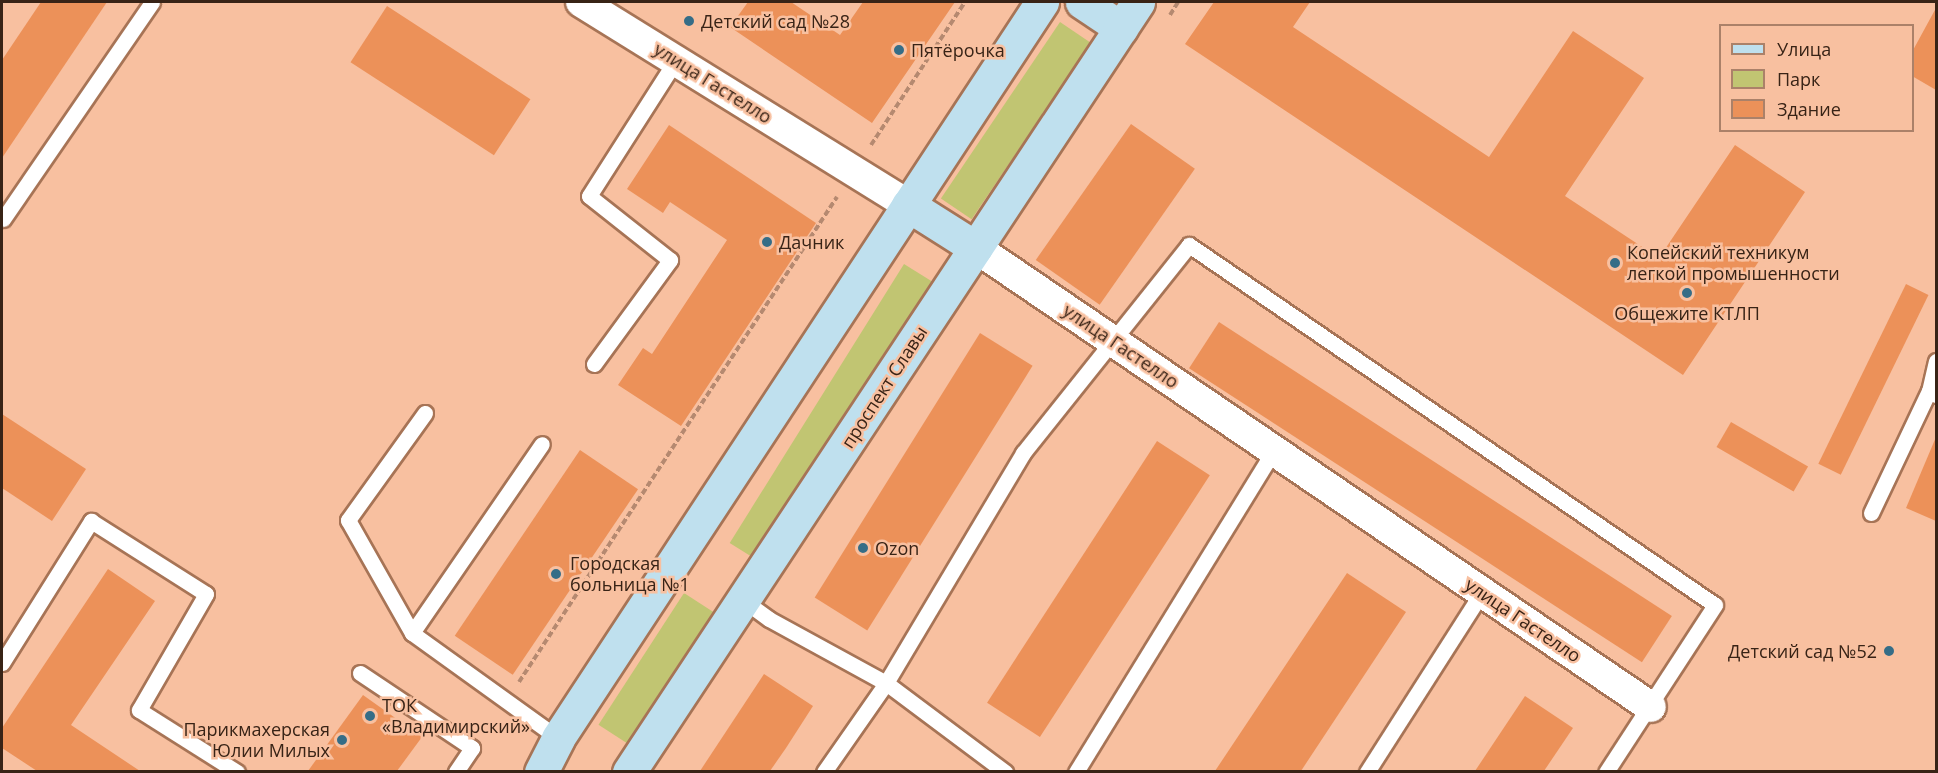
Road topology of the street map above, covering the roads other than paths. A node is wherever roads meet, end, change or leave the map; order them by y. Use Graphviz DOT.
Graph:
graph roads {
  1 [pos="152,2"];
  2 [pos="581,2"];
  3 [pos="1042,2"];
  4 [pos="1082,2"];
  5 [pos="1138,2"];
  6 [pos="1121,28"];
  7 [pos="676,60"];
  8 [pos="908,205"];
  9 [pos="3,219"];
  10 [pos="976,248"];
  11 [pos="1115,342"];
  12 [pos="1936,362"];
  13 [pos="594,364"];
  14 [pos="1933,393"];
  15 [pos="424,413"];
  16 [pos="542,444"];
  17 [pos="1274,450"];
  18 [pos="1871,513"];
  19 [pos="1482,592"];
  20 [pos="743,600"];
  21 [pos="412,633"];
  22 [pos="2,663"];
  23 [pos="360,673"];
  24 [pos="886,683"];
  25 [pos="1651,707"];
  26 [pos="558,738"];
  27 [pos="237,771"];
  28 [pos="456,771"];
  29 [pos="541,771"];
  30 [pos="629,771"];
  31 [pos="824,771"];
  32 [pos="1005,771"];
  33 [pos="1076,771"];
  34 [pos="1367,771"];
  35 [pos="1606,771"];
  1 -- 9 [label="lane"];
  2 -- 7 [label="street, улица Гастелло"];
  3 -- 8 [label="main road"];
  4 -- 6 [label="main road"];
  5 -- 6 [label="main road, проспект Славы"];
  6 -- 10 [label="main road, проспект Славы"];
  7 -- 8 [label="street, улица Гастелло"];
  7 -- 13 [label="lane"];
  8 -- 10 [label="main road, улица Гастелло"];
  8 -- 26 [label="main road"];
  10 -- 11 [label="street, улица Гастелло"];
  10 -- 20 [label="main road, проспект Славы"];
  11 -- 17 [label="street, улица Гастелло"];
  11 -- 24 [label="lane"];
  11 -- 25 [label="lane"];
  12 -- 14 [label="lane"];
  14 -- 18 [label="lane"];
  15 -- 21 [label="lane"];
  16 -- 21 [label="lane"];
  17 -- 19 [label="street, улица Гастелло"];
  17 -- 33 [label="lane"];
  19 -- 25 [label="street, улица Гастелло"];
  19 -- 34 [label="lane"];
  20 -- 24 [label="lane"];
  20 -- 30 [label="main road, проспект Славы"];
  21 -- 26 [label="lane"];
  22 -- 27 [label="lane"];
  23 -- 28 [label="lane"];
  24 -- 31 [label="lane"];
  24 -- 32 [label="lane"];
  25 -- 35 [label="lane"];
  26 -- 29 [label="main road"];
}
